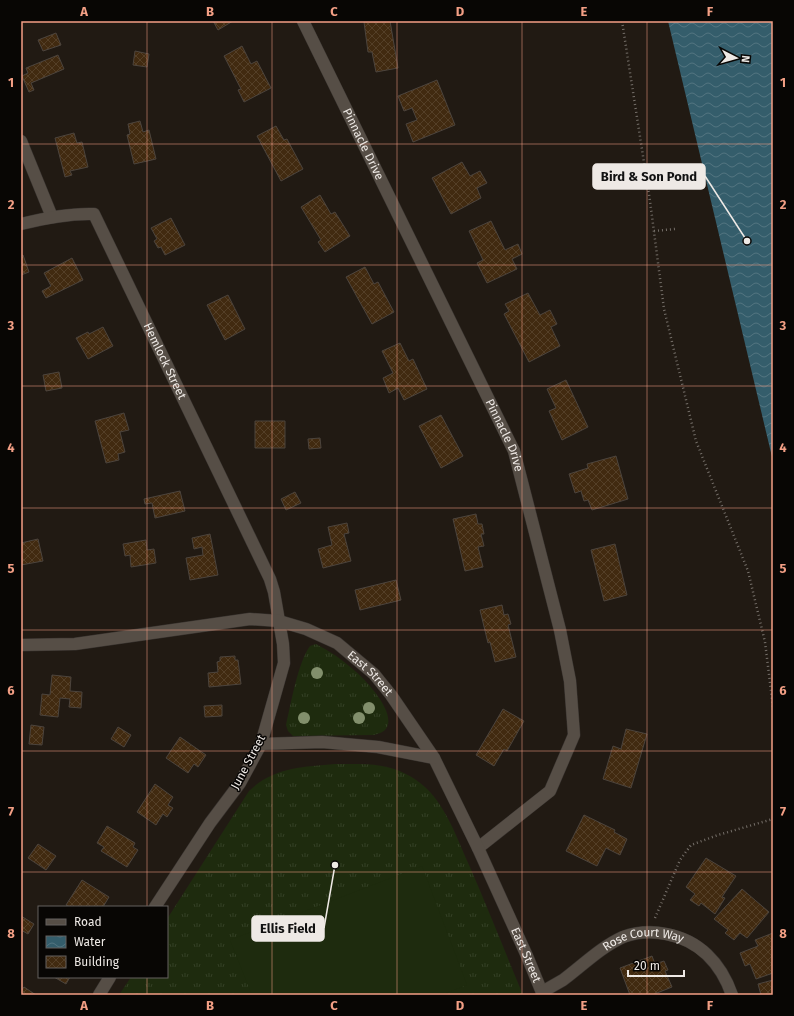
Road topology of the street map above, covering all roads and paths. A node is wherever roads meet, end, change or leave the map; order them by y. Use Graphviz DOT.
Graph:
graph roads {
  1 [pos="302,21"];
  2 [pos="622,21"];
  3 [pos="21,141"];
  4 [pos="52,217"];
  5 [pos="21,224"];
  6 [pos="675,228"];
  7 [pos="654,231"];
  8 [pos="280,621"];
  9 [pos="21,645"];
  10 [pos="773,707"];
  11 [pos="261,744"];
  12 [pos="434,758"];
  13 [pos="773,819"];
  14 [pos="478,848"];
  15 [pos="156,906"];
  16 [pos="649,932"];
  17 [pos="109,978"];
  18 [pos="542,994"];
  19 [pos="99,995"];
  20 [pos="732,995"];
  1 -- 14 [label="street, Pinnacle Drive"];
  2 -- 7 [label="path"];
  3 -- 4 [label="street"];
  4 -- 5 [label="street"];
  4 -- 8 [label="street, Hemlock Street"];
  6 -- 7 [label="path"];
  7 -- 10 [label="path"];
  8 -- 9 [label="street, East Street"];
  8 -- 11 [label="street, June Street"];
  8 -- 12 [label="street, East Street"];
  11 -- 12 [label="street"];
  11 -- 15 [label="street, June Street"];
  12 -- 14 [label="street, East Street"];
  13 -- 16 [label="path"];
  14 -- 18 [label="street, East Street"];
  16 -- 18 [label="street, Rose Court Way"];
  16 -- 20 [label="street, Rose Court Way"];
  17 -- 19 [label="street"];
}
